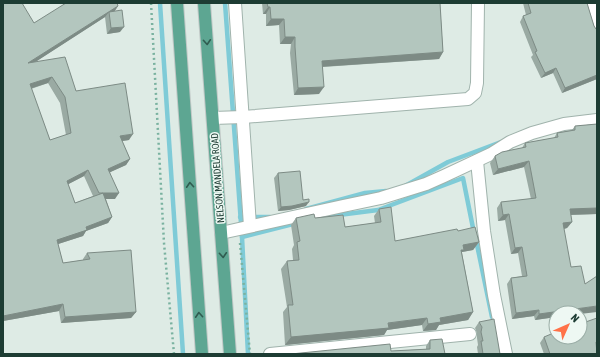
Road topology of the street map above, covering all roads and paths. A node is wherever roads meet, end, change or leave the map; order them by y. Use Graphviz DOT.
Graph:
graph roads {
  1 [pos="151,3"];
  2 [pos="177,3"];
  3 [pos="204,3"];
  4 [pos="235,3"];
  5 [pos="478,3"];
  6 [pos="590,3"];
  7 [pos="597,29"];
  8 [pos="243,117"];
  9 [pos="213,118"];
  10 [pos="597,120"];
  11 [pos="477,161"];
  12 [pos="250,226"];
  13 [pos="221,233"];
  14 [pos="470,334"];
  15 [pos="174,354"];
  16 [pos="202,354"];
  17 [pos="230,354"];
  18 [pos="270,354"];
  19 [pos="506,354"];
  1 -- 15 [label="path"];
  16 -- 2 [label="main road, one-way"];
  3 -- 9 [label="main road, NELSON MANDELA ROAD, one-way"];
  4 -- 8 [label="street"];
  5 -- 8 [label="street"];
  6 -- 7 [label="street"];
  8 -- 9 [label="street"];
  8 -- 12 [label="street"];
  9 -- 13 [label="main road, NELSON MANDELA ROAD"];
  10 -- 11 [label="street"];
  11 -- 12 [label="street"];
  11 -- 19 [label="street"];
  12 -- 13 [label="street"];
  13 -- 17 [label="main road, NELSON MANDELA ROAD, one-way"];
  14 -- 18 [label="street"];
}
